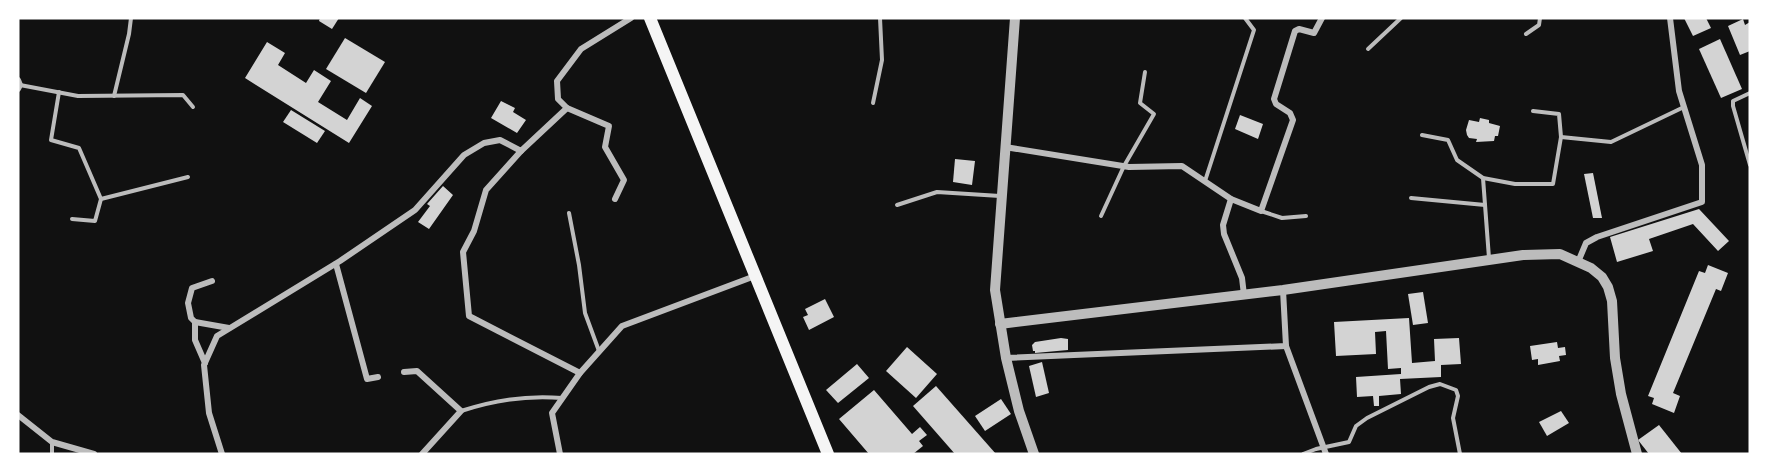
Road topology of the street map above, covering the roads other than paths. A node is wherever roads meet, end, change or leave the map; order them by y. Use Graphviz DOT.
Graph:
graph roads {
  1 [pos="131,18"];
  2 [pos="630,18"];
  3 [pos="650,18"];
  4 [pos="880,18"];
  5 [pos="1015,18"];
  6 [pos="1245,18"];
  7 [pos="1322,18"];
  8 [pos="1401,18"];
  9 [pos="1540,18"];
  10 [pos="1670,18"];
  11 [pos="1526,34"];
  12 [pos="1368,49"];
  13 [pos="1145,72"];
  14 [pos="19,85"];
  15 [pos="59,92"];
  16 [pos="1750,93"];
  17 [pos="114,96"];
  18 [pos="873,103"];
  19 [pos="193,107"];
  20 [pos="1684,107"];
  21 [pos="567,108"];
  22 [pos="1533,111"];
  23 [pos="1422,135"];
  24 [pos="1561,138"];
  25 [pos="1005,147"];
  26 [pos="521,151"];
  27 [pos="1750,165"];
  28 [pos="1124,166"];
  29 [pos="189,177"];
  30 [pos="1483,178"];
  31 [pos="1205,182"];
  32 [pos="1001,196"];
  33 [pos="1411,198"];
  34 [pos="615,199"];
  35 [pos="1232,199"];
  36 [pos="101,200"];
  37 [pos="897,205"];
  38 [pos="1485,205"];
  39 [pos="1261,211"];
  40 [pos="569,213"];
  41 [pos="1101,216"];
  42 [pos="1306,216"];
  43 [pos="72,219"];
  44 [pos="1489,260"];
  45 [pos="1578,262"];
  46 [pos="336,264"];
  47 [pos="756,276"];
  48 [pos="212,280"];
  49 [pos="1283,290"];
  50 [pos="1244,295"];
  51 [pos="195,322"];
  52 [pos="1000,324"];
  53 [pos="230,328"];
  54 [pos="1286,346"];
  55 [pos="599,352"];
  56 [pos="1006,358"];
  57 [pos="205,363"];
  58 [pos="404,372"];
  59 [pos="580,373"];
  60 [pos="378,377"];
  61 [pos="562,398"];
  62 [pos="461,411"];
  63 [pos="18,415"];
  64 [pos="52,442"];
  65 [pos="1325,451"];
  66 [pos="52,454"];
  67 [pos="94,454"];
  68 [pos="222,454"];
  69 [pos="422,454"];
  70 [pos="560,454"];
  71 [pos="828,454"];
  72 [pos="1034,454"];
  73 [pos="1303,454"];
  74 [pos="1460,454"];
  75 [pos="1637,454"];
  1 -- 17 [label="lane"];
  2 -- 21 [label="street"];
  3 -- 47 [label="main road"];
  4 -- 18 [label="lane"];
  5 -- 25 [label="street"];
  6 -- 31 [label="lane"];
  7 -- 39 [label="street"];
  8 -- 12 [label="lane"];
  9 -- 11 [label="lane"];
  10 -- 20 [label="street"];
  13 -- 28 [label="lane"];
  14 -- 15 [label="lane"];
  15 -- 17 [label="lane"];
  15 -- 36 [label="lane"];
  16 -- 27 [label="lane"];
  17 -- 19 [label="lane"];
  20 -- 24 [label="lane"];
  20 -- 45 [label="street"];
  21 -- 26 [label="street"];
  21 -- 34 [label="street"];
  22 -- 24 [label="lane"];
  23 -- 30 [label="lane"];
  24 -- 30 [label="lane"];
  25 -- 28 [label="street"];
  25 -- 32 [label="street"];
  26 -- 46 [label="street"];
  26 -- 59 [label="street"];
  28 -- 31 [label="street"];
  28 -- 41 [label="lane"];
  29 -- 36 [label="lane"];
  30 -- 38 [label="lane"];
  31 -- 35 [label="street"];
  32 -- 37 [label="lane"];
  32 -- 52 [label="street"];
  33 -- 38 [label="lane"];
  35 -- 39 [label="street"];
  35 -- 50 [label="street"];
  36 -- 43 [label="lane"];
  38 -- 44 [label="lane"];
  39 -- 42 [label="lane"];
  40 -- 55 [label="lane"];
  44 -- 45 [label="street"];
  44 -- 49 [label="street"];
  45 -- 75 [label="street"];
  46 -- 53 [label="street"];
  46 -- 60 [label="street"];
  47 -- 55 [label="street"];
  47 -- 71 [label="main road"];
  48 -- 51 [label="street"];
  49 -- 50 [label="street"];
  49 -- 54 [label="street"];
  50 -- 52 [label="street"];
  51 -- 53 [label="street"];
  51 -- 57 [label="street"];
  52 -- 56 [label="street"];
  53 -- 57 [label="street"];
  54 -- 56 [label="street"];
  54 -- 65 [label="street"];
  55 -- 59 [label="street"];
  56 -- 72 [label="street"];
  57 -- 68 [label="street"];
  58 -- 62 [label="street"];
  59 -- 61 [label="street"];
  61 -- 62 [label="lane"];
  61 -- 70 [label="street"];
  62 -- 69 [label="street"];
  63 -- 64 [label="street"];
  64 -- 66 [label="lane"];
  64 -- 67 [label="street"];
  65 -- 73 [label="lane"];
  65 -- 74 [label="lane"];
}
